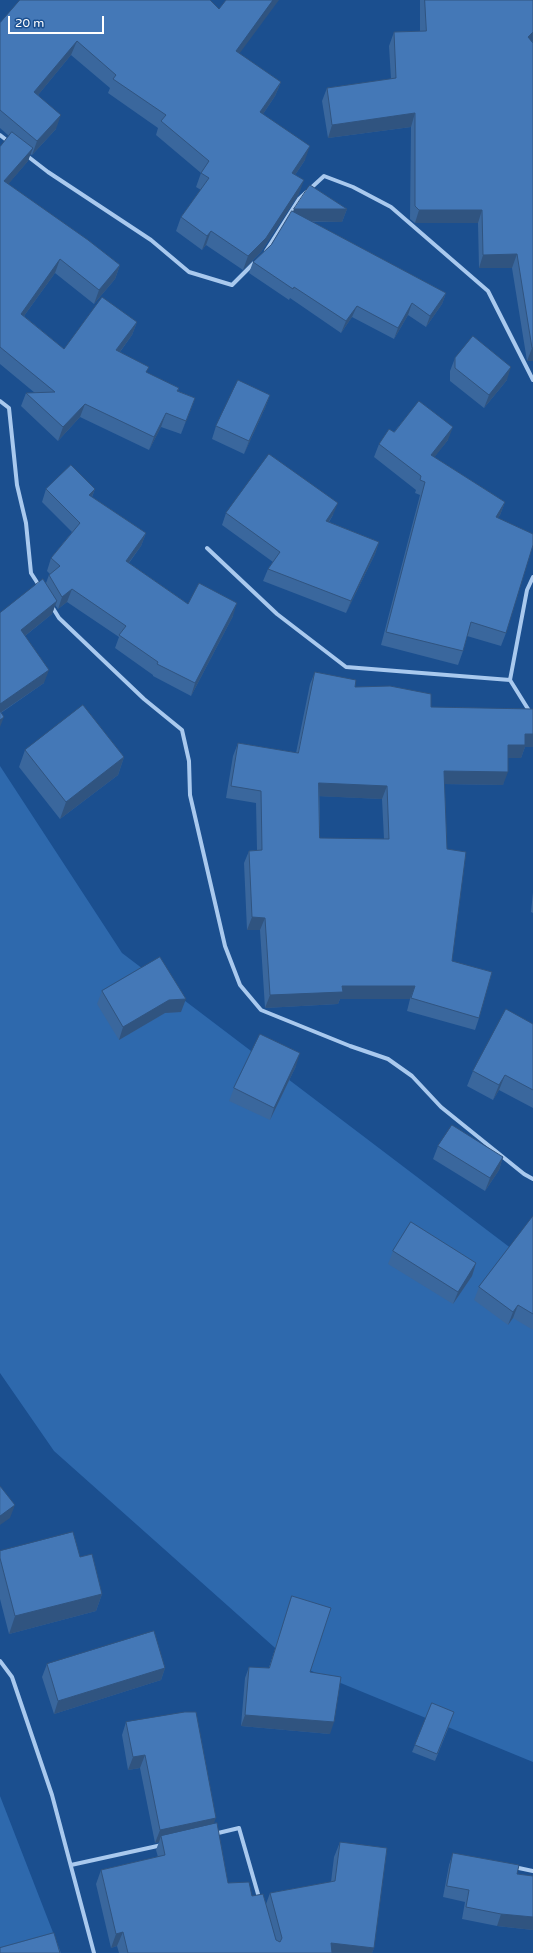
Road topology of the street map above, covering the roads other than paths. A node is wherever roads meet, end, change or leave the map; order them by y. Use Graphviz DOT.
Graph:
graph roads {
  1 [pos="0,135"];
  2 [pos="12,144"];
  3 [pos="24,154"];
  4 [pos="264,254"];
  5 [pos="259,259"];
  6 [pos="533,380"];
  7 [pos="0,401"];
  8 [pos="207,548"];
  9 [pos="533,577"];
  10 [pos="43,592"];
  11 [pos="47,599"];
  12 [pos="510,680"];
  13 [pos="533,717"];
  14 [pos="533,1179"];
  15 [pos="0,1660"];
  16 [pos="209,1835"];
  17 [pos="171,1843"];
  18 [pos="71,1864"];
  19 [pos="511,1866"];
  20 [pos="533,1871"];
  21 [pos="262,1909"];
  22 [pos="94,1953"];
  1 -- 2 [label="street"];
  3 -- 5 [label="street"];
  4 -- 6 [label="street"];
  7 -- 10 [label="street"];
  8 -- 12 [label="street"];
  9 -- 12 [label="street"];
  11 -- 14 [label="street"];
  12 -- 13 [label="street"];
  15 -- 18 [label="street"];
  16 -- 21 [label="street"];
  17 -- 18 [label="street"];
  18 -- 22 [label="street"];
  19 -- 20 [label="street"];
}
